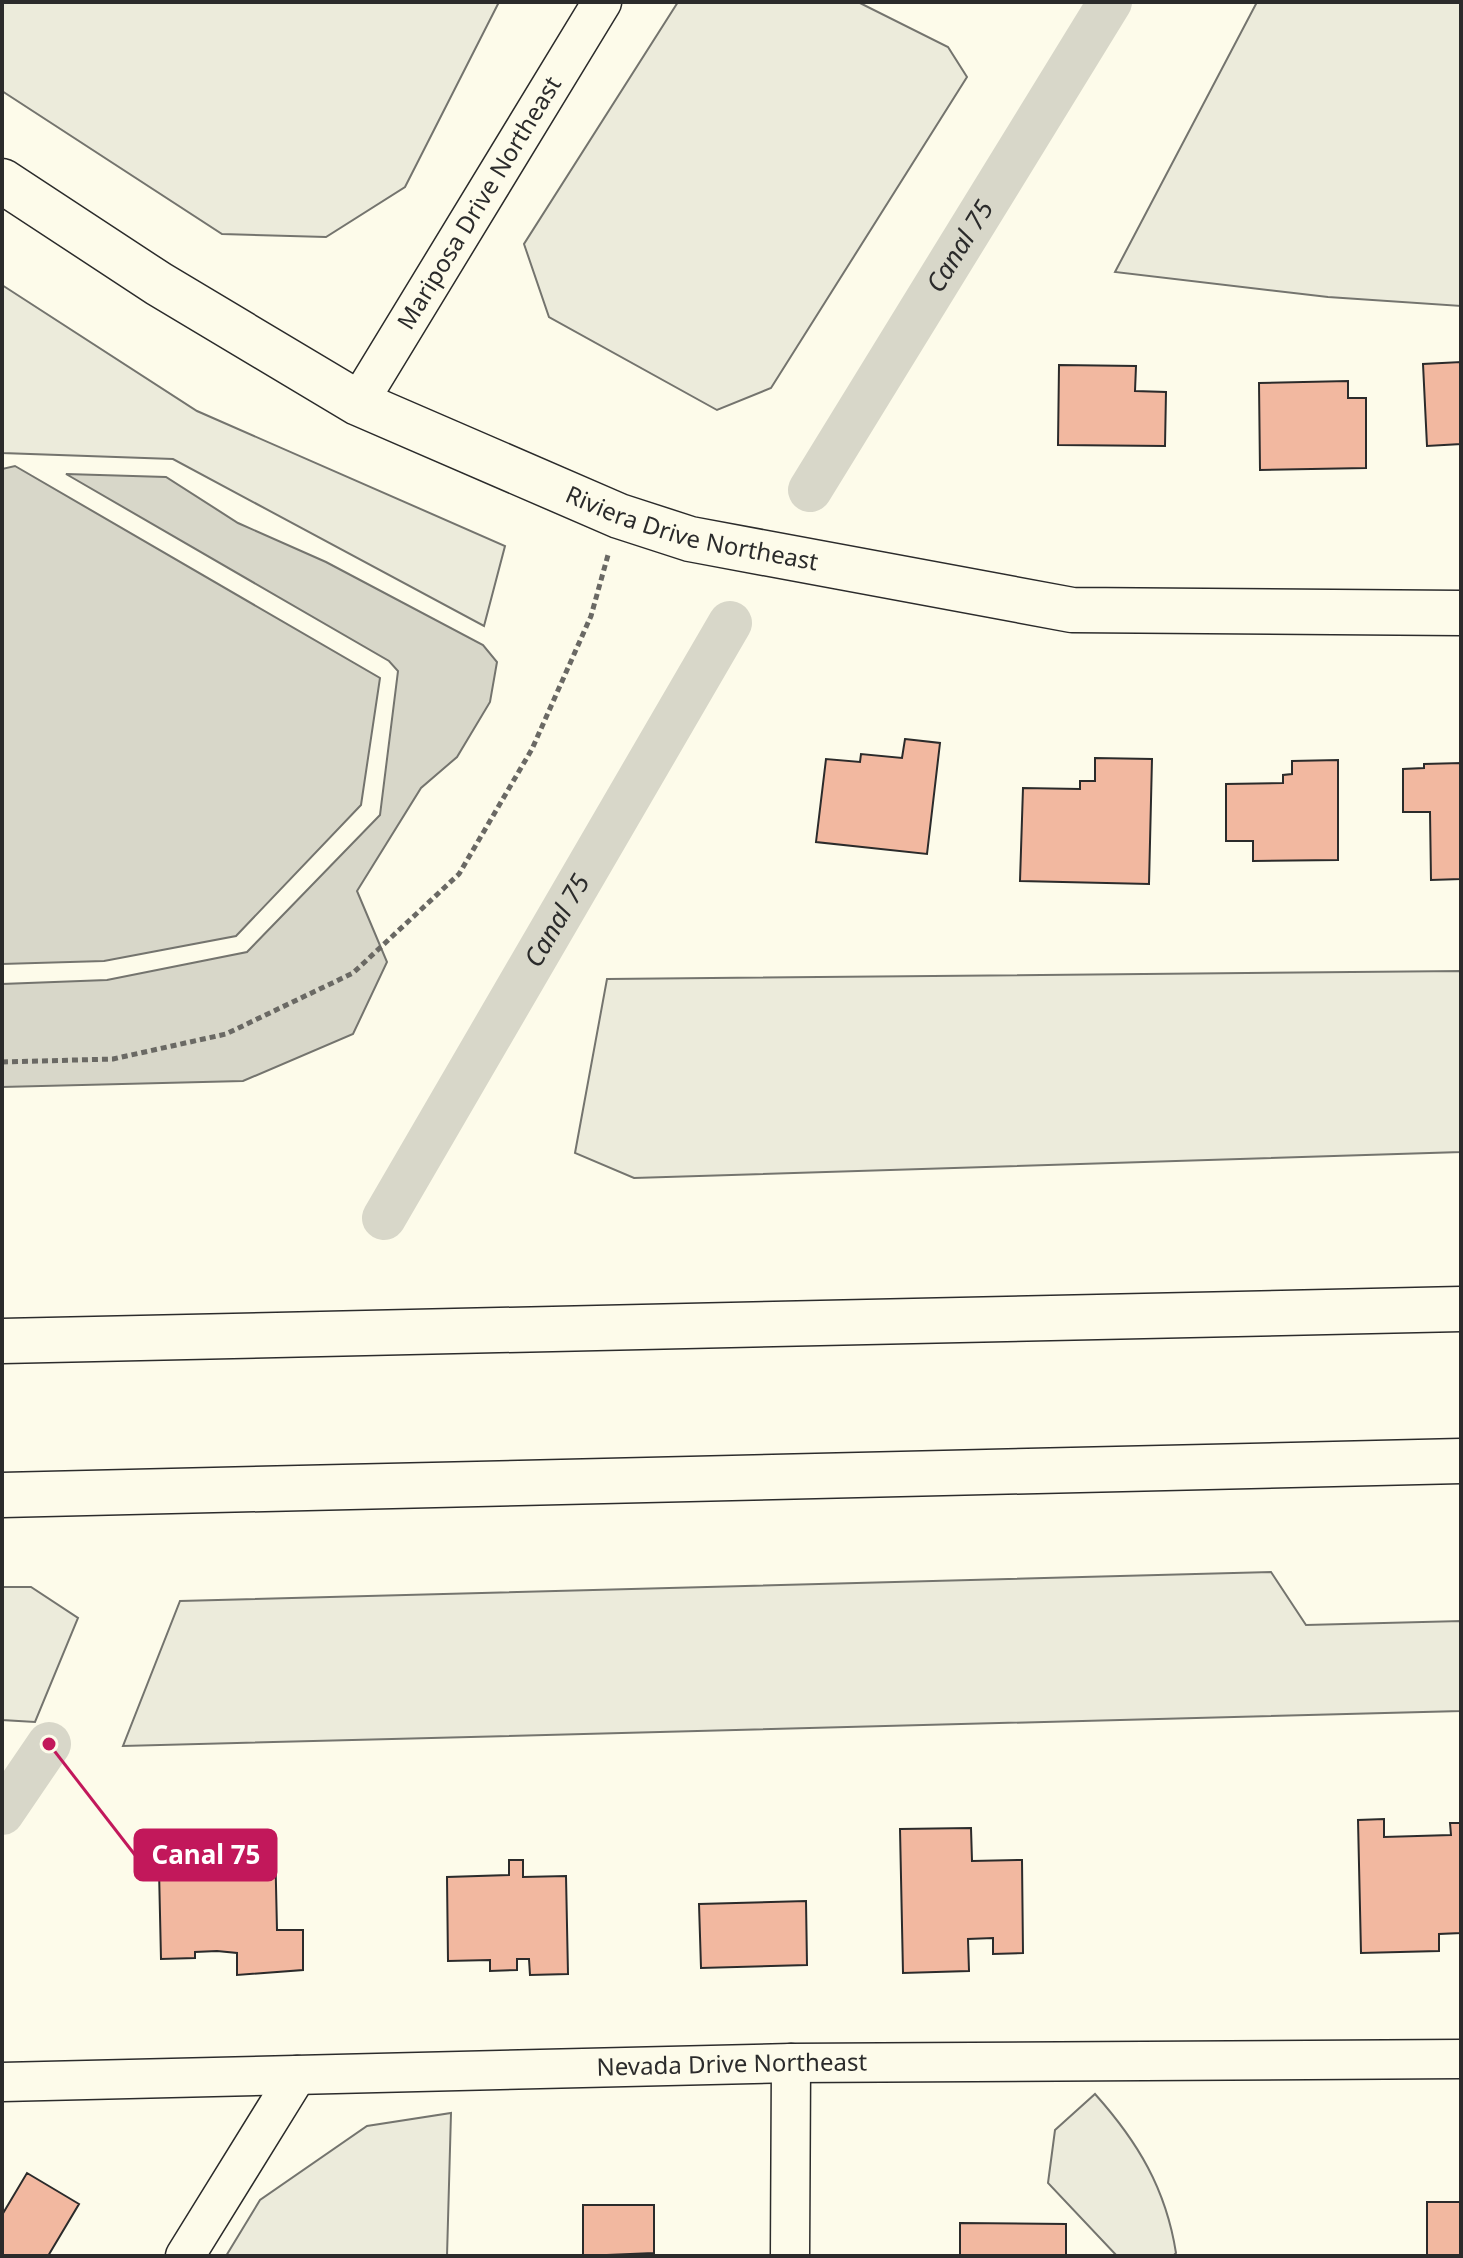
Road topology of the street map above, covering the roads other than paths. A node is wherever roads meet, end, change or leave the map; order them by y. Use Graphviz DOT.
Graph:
graph roads {
  1 [pos="602,2"];
  2 [pos="2,181"];
  3 [pos="358,403"];
  4 [pos="1461,613"];
  5 [pos="1461,1309"];
  6 [pos="2,1341"];
  7 [pos="1461,1461"];
  8 [pos="2,1495"];
  9 [pos="1461,2059"];
  10 [pos="791,2063"];
  11 [pos="297,2075"];
  12 [pos="2,2082"];
  13 [pos="185,2256"];
  14 [pos="790,2256"];
  1 -- 3 [label="street, Mariposa Drive Northeast"];
  2 -- 3 [label="main road, Riviera Drive Northeast"];
  3 -- 4 [label="main road, Riviera Drive Northeast"];
  5 -- 6 [label="main road"];
  7 -- 8 [label="main road"];
  9 -- 10 [label="street, Nevada Drive Northeast"];
  10 -- 11 [label="street, Nevada Drive Northeast"];
  10 -- 14 [label="street"];
  11 -- 12 [label="street, Nevada Drive Northeast"];
  11 -- 13 [label="street"];
}
